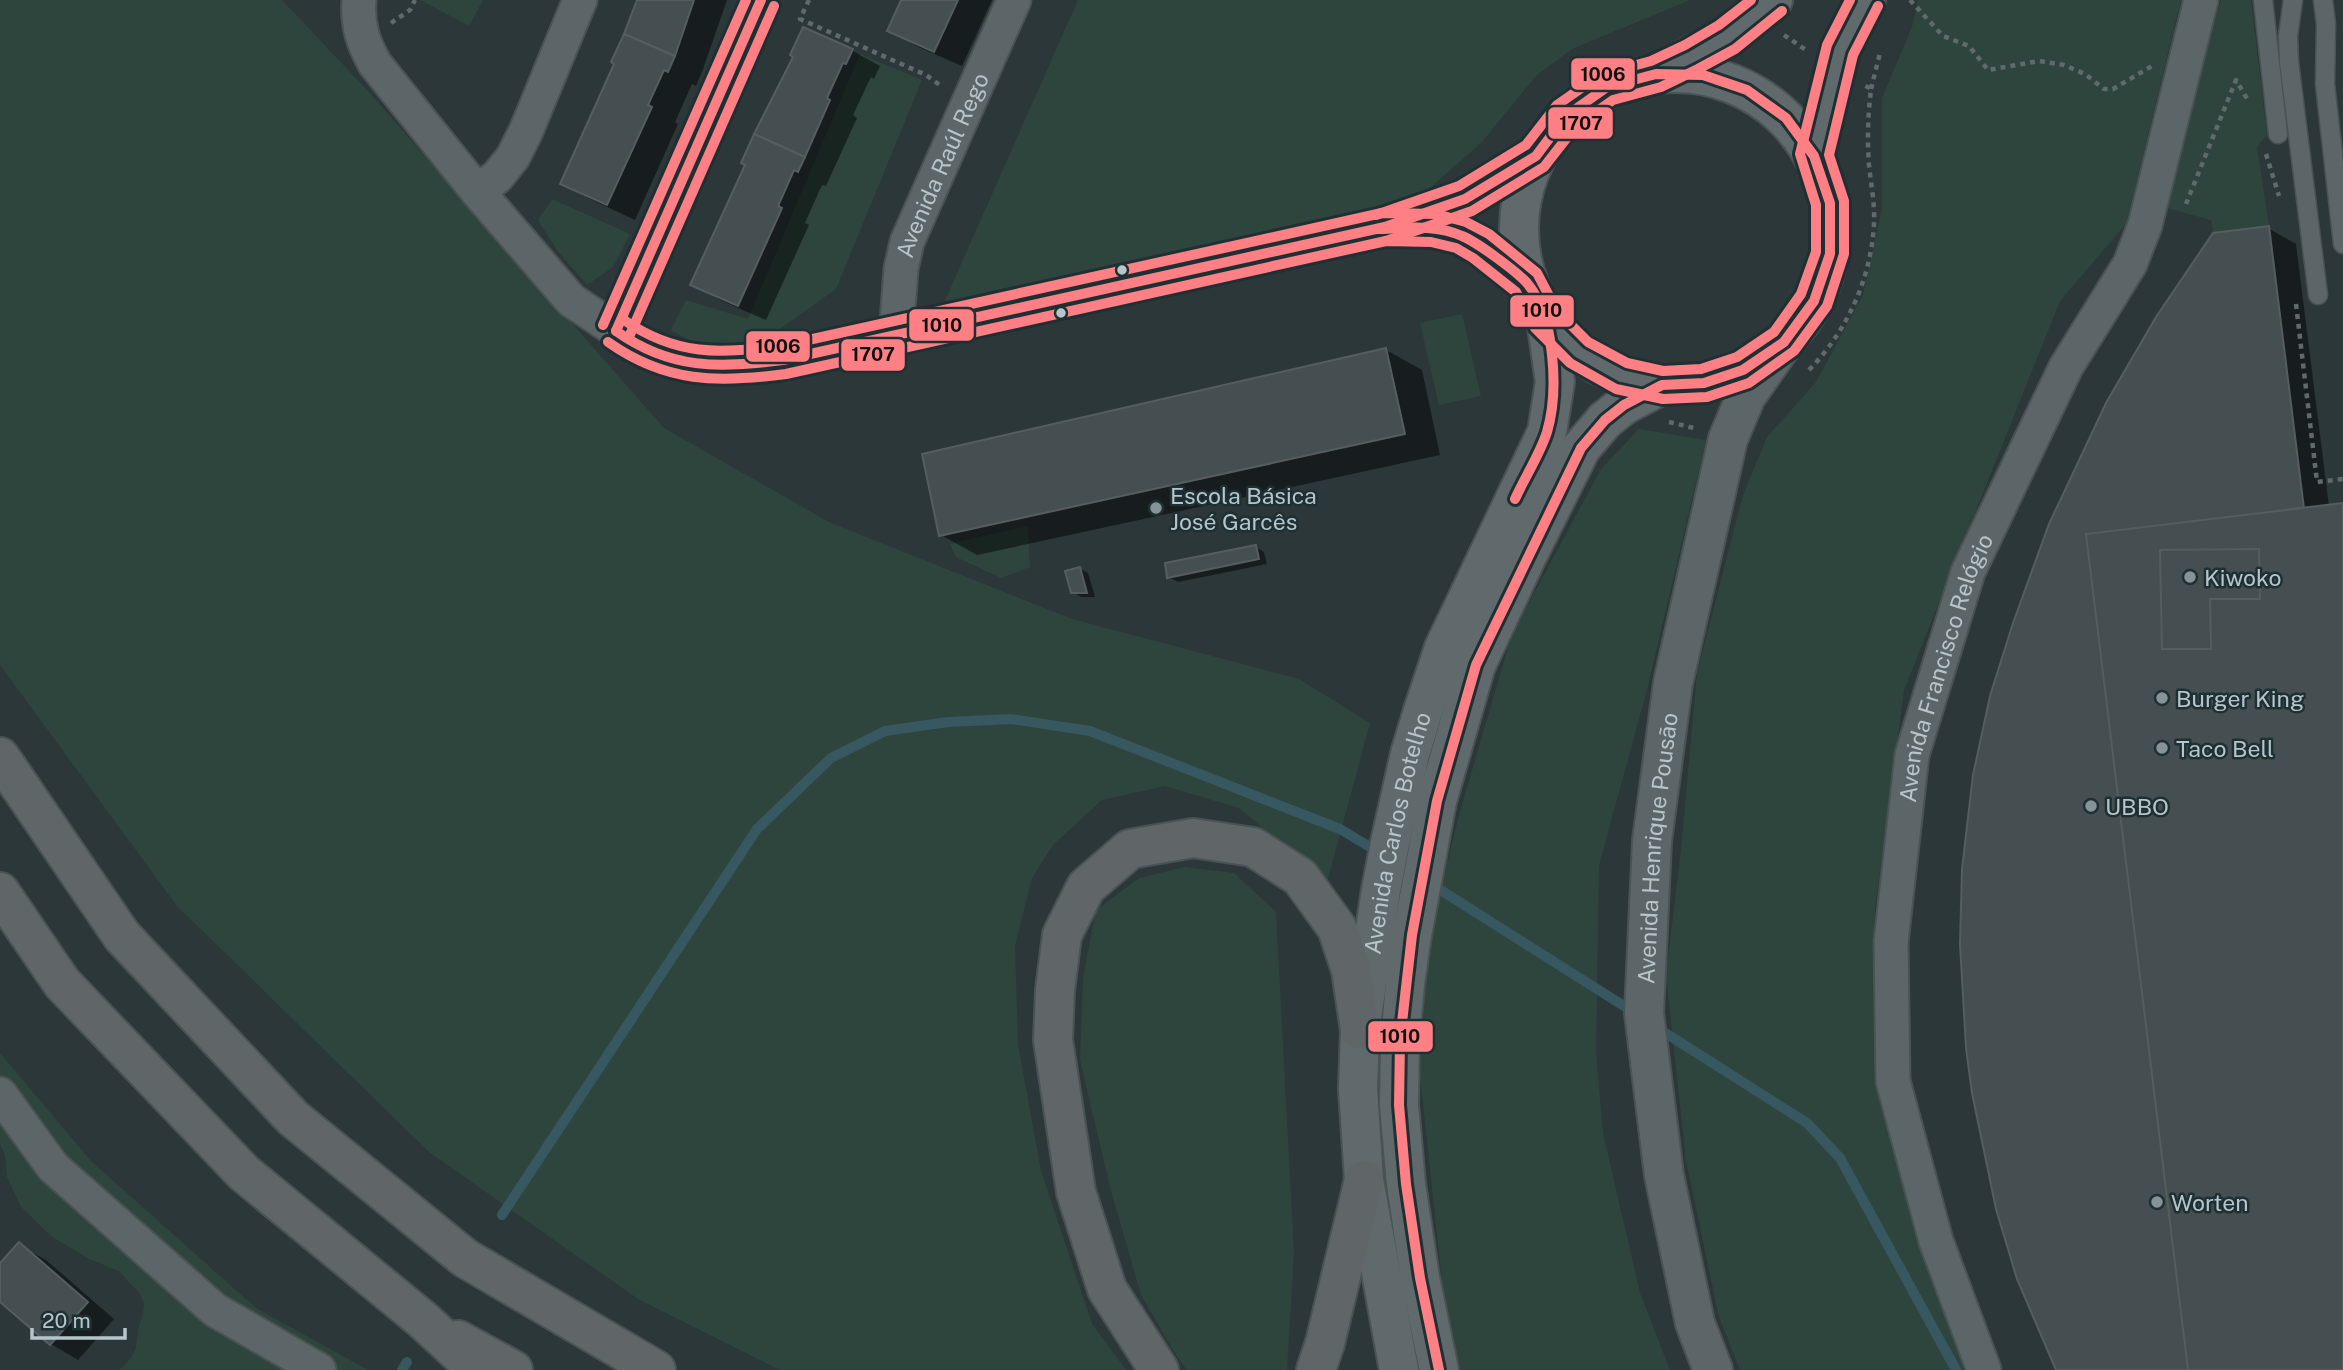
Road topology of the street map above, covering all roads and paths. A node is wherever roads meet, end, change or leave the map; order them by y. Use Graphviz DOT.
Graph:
graph roads {
  1 [pos="359,0"];
  2 [pos="580,0"];
  3 [pos="761,0"];
  4 [pos="809,0"];
  5 [pos="1014,0"];
  6 [pos="1773,0"];
  7 [pos="1866,0"];
  8 [pos="1910,0"];
  9 [pos="2201,0"];
  10 [pos="2263,0"];
  11 [pos="2293,0"];
  12 [pos="2323,0"];
  13 [pos="2183,71"];
  14 [pos="1656,74"];
  15 [pos="926,75"];
  16 [pos="2250,106"];
  17 [pos="2278,134"];
  18 [pos="2264,146"];
  19 [pos="1536,156"];
  20 [pos="1814,156"];
  21 [pos="477,191"];
  22 [pos="2280,198"];
  23 [pos="2185,207"];
  24 [pos="1385,227"];
  25 [pos="2343,244"];
  26 [pos="1527,283"];
  27 [pos="2294,292"];
  28 [pos="2318,295"];
  29 [pos="1546,319"];
  30 [pos="616,331"];
  31 [pos="896,335"];
  32 [pos="1784,342"];
  33 [pos="1662,385"];
  34 [pos="2343,479"];
  35 [pos="0,757"];
  36 [pos="0,892"];
  37 [pos="1360,1030"];
  38 [pos="0,1094"];
  39 [pos="1364,1181"];
  40 [pos="422,1320"];
  41 [pos="300,1365"];
  42 [pos="477,1370"];
  43 [pos="513,1370"];
  44 [pos="656,1370"];
  45 [pos="1159,1370"];
  46 [pos="1316,1370"];
  47 [pos="1399,1370"];
  48 [pos="1439,1370"];
  49 [pos="1713,1370"];
  50 [pos="1984,1370"];
  1 -- 21 [label="street"];
  2 -- 21 [label="street"];
  3 -- 30 [label="street"];
  4 -- 15 [label="path"];
  5 -- 31 [label="street, Avenida Raúl Rego"];
  6 -- 14 [label="main road"];
  7 -- 20 [label="main road"];
  8 -- 13 [label="path"];
  9 -- 13 [label="street, Avenida Francisco Relógio"];
  10 -- 17 [label="lane"];
  11 -- 28 [label="lane"];
  12 -- 25 [label="lane"];
  13 -- 50 [label="street, Avenida Francisco Relógio"];
  14 -- 19 [label="main road"];
  14 -- 20 [label="main road"];
  16 -- 23 [label="path"];
  18 -- 22 [label="path"];
  19 -- 24 [label="street"];
  19 -- 26 [label="main road"];
  20 -- 32 [label="main road"];
  21 -- 30 [label="street"];
  24 -- 26 [label="street"];
  24 -- 31 [label="street"];
  26 -- 29 [label="main road"];
  27 -- 34 [label="path"];
  29 -- 33 [label="main road"];
  29 -- 37 [label="main road, Avenida Carlos Botelho"];
  30 -- 31 [label="street"];
  32 -- 33 [label="main road"];
  32 -- 49 [label="street, Avenida Henrique Pousão"];
  33 -- 48 [label="main road, Avenida Carlos Botelho"];
  35 -- 44 [label="highway"];
  36 -- 40 [label="highway"];
  37 -- 39 [label="main road, Avenida Carlos Botelho"];
  37 -- 45 [label="highway"];
  38 -- 41 [label="street"];
  39 -- 46 [label="highway"];
  39 -- 47 [label="main road, Avenida Carlos Botelho"];
  40 -- 42 [label="highway"];
  40 -- 43 [label="highway"];
}
